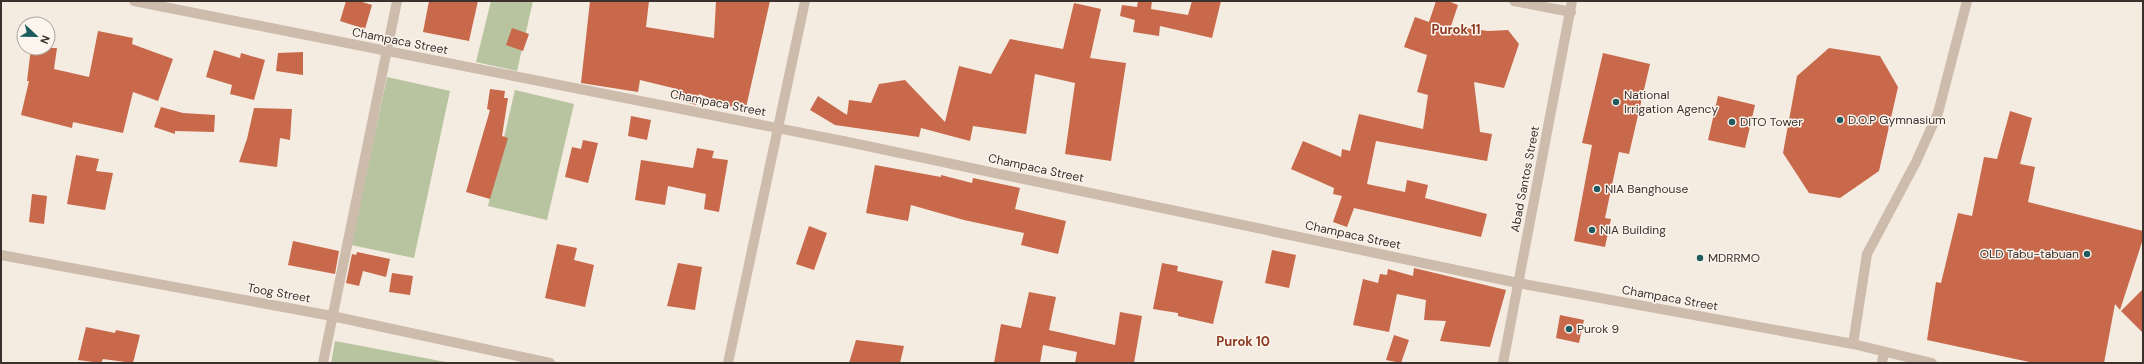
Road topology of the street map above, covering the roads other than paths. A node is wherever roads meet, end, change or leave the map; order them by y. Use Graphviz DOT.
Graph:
graph roads {
  1 [pos="134,1"];
  2 [pos="397,1"];
  3 [pos="805,1"];
  4 [pos="1514,1"];
  5 [pos="1572,1"];
  6 [pos="1967,1"];
  7 [pos="1570,12"];
  8 [pos="388,52"];
  9 [pos="779,128"];
  10 [pos="1,255"];
  11 [pos="1518,283"];
  12 [pos="332,316"];
  13 [pos="1853,344"];
  14 [pos="1884,352"];
  15 [pos="323,363"];
  16 [pos="550,363"];
  17 [pos="728,363"];
  18 [pos="1503,363"];
  19 [pos="1882,363"];
  20 [pos="1932,363"];
  1 -- 8 [label="street, Champaca Street"];
  2 -- 8 [label="street"];
  3 -- 9 [label="street"];
  4 -- 7 [label="street"];
  5 -- 7 [label="street, Abad Santos Street"];
  6 -- 13 [label="street"];
  7 -- 11 [label="street, Abad Santos Street"];
  8 -- 9 [label="street, Champaca Street"];
  8 -- 12 [label="street"];
  9 -- 11 [label="street, Champaca Street"];
  9 -- 17 [label="street"];
  10 -- 12 [label="street, Toog Street"];
  11 -- 13 [label="street, Champaca Street"];
  11 -- 18 [label="street, Abad Santos Street"];
  12 -- 15 [label="street"];
  12 -- 16 [label="street, Toog Street"];
  13 -- 14 [label="street, Champaca Street"];
  14 -- 19 [label="street"];
  14 -- 20 [label="street, Champaca Street"];
}
